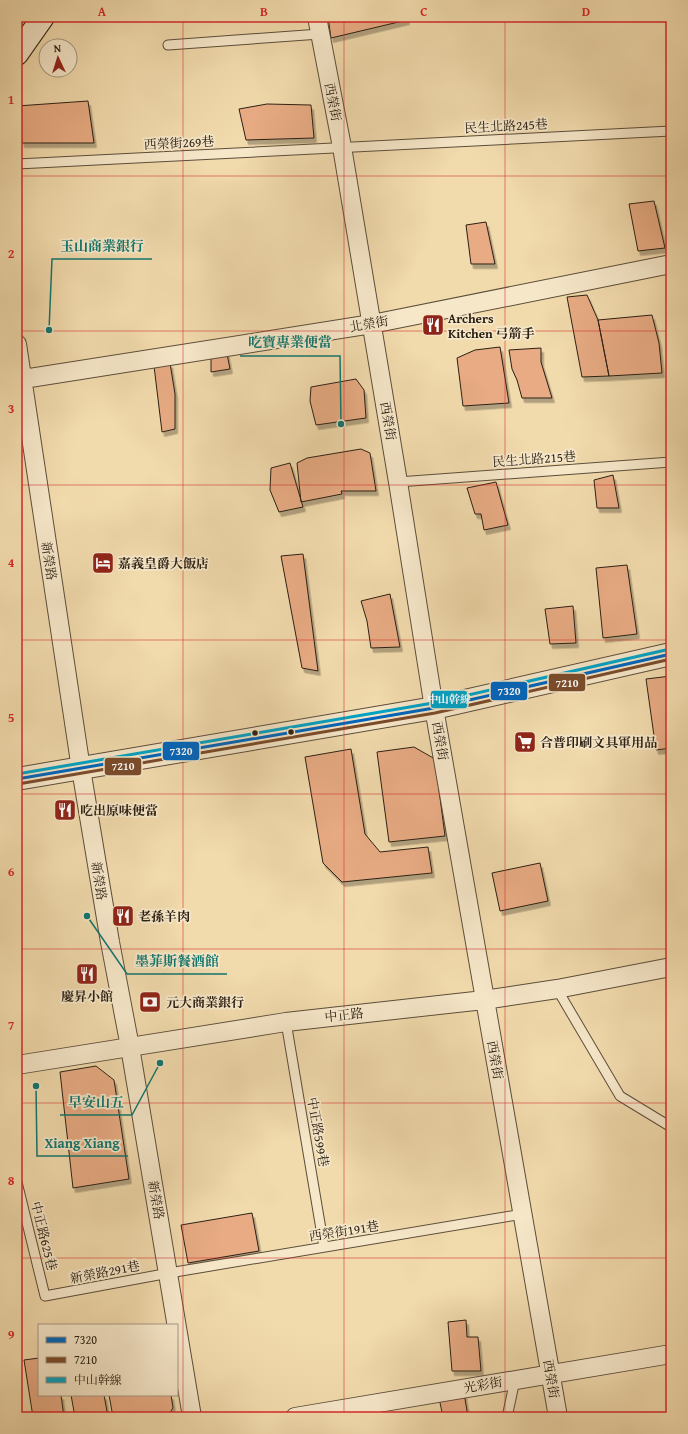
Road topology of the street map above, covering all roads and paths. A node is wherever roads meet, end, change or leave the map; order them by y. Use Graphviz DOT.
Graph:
graph roads {
  1 [pos="44,17"];
  2 [pos="318,26"];
  3 [pos="168,45"];
  4 [pos="17,54"];
  5 [pos="671,131"];
  6 [pos="342,147"];
  7 [pos="17,164"];
  8 [pos="671,264"];
  9 [pos="372,324"];
  10 [pos="17,344"];
  11 [pos="19,379"];
  12 [pos="671,462"];
  13 [pos="398,482"];
  14 [pos="671,654"];
  15 [pos="434,708"];
  16 [pos="81,769"];
  17 [pos="17,779"];
  18 [pos="671,967"];
  19 [pos="557,989"];
  20 [pos="484,1000"];
  21 [pos="286,1022"];
  22 [pos="130,1047"];
  23 [pos="17,1065"];
  24 [pos="671,1127"];
  25 [pos="17,1182"];
  26 [pos="523,1214"];
  27 [pos="324,1247"];
  28 [pos="169,1273"];
  29 [pos="45,1296"];
  30 [pos="177,1324"];
  31 [pos="178,1329"];
  32 [pos="671,1354"];
  33 [pos="551,1374"];
  34 [pos="515,1380"];
  35 [pos="192,1417"];
  36 [pos="295,1417"];
  37 [pos="507,1417"];
  38 [pos="558,1417"];
  1 -- 4 [label="street"];
  2 -- 3 [label="lane"];
  2 -- 6 [label="street, 西榮街"];
  5 -- 6 [label="lane, 民生北路245巷"];
  6 -- 7 [label="lane, 西榮街269巷"];
  6 -- 9 [label="street, 西榮街"];
  8 -- 9 [label="street, 北榮街"];
  9 -- 11 [label="street, 北榮街"];
  9 -- 13 [label="street, 西榮街"];
  10 -- 11 [label="street, 新榮路"];
  11 -- 16 [label="street, 新榮路"];
  12 -- 13 [label="lane, 民生北路215巷"];
  13 -- 15 [label="street, 西榮街"];
  14 -- 15 [label="street"];
  15 -- 16 [label="street"];
  15 -- 20 [label="street, 西榮街"];
  16 -- 17 [label="street"];
  16 -- 22 [label="street, 新榮路"];
  18 -- 19 [label="street, 中正路"];
  19 -- 20 [label="street, 中正路"];
  19 -- 24 [label="lane"];
  20 -- 21 [label="street, 中正路"];
  20 -- 26 [label="street, 西榮街"];
  21 -- 22 [label="street, 中正路"];
  21 -- 27 [label="lane, 中正路599巷"];
  22 -- 23 [label="street, 中正路"];
  22 -- 28 [label="street, 新榮路"];
  25 -- 29 [label="lane, 中正路625巷"];
  26 -- 27 [label="lane, 西榮街191巷"];
  26 -- 33 [label="street, 西榮街"];
  27 -- 28 [label="lane, 西榮街191巷"];
  28 -- 29 [label="lane, 新榮路291巷"];
  28 -- 30 [label="street, 新榮路"];
  31 -- 35 [label="street, 新榮路"];
  32 -- 33 [label="street, 光彩街"];
  33 -- 34 [label="street, 光彩街"];
  33 -- 38 [label="street, 西榮街"];
  34 -- 36 [label="street, 光彩街"];
  34 -- 37 [label="lane"];
}
